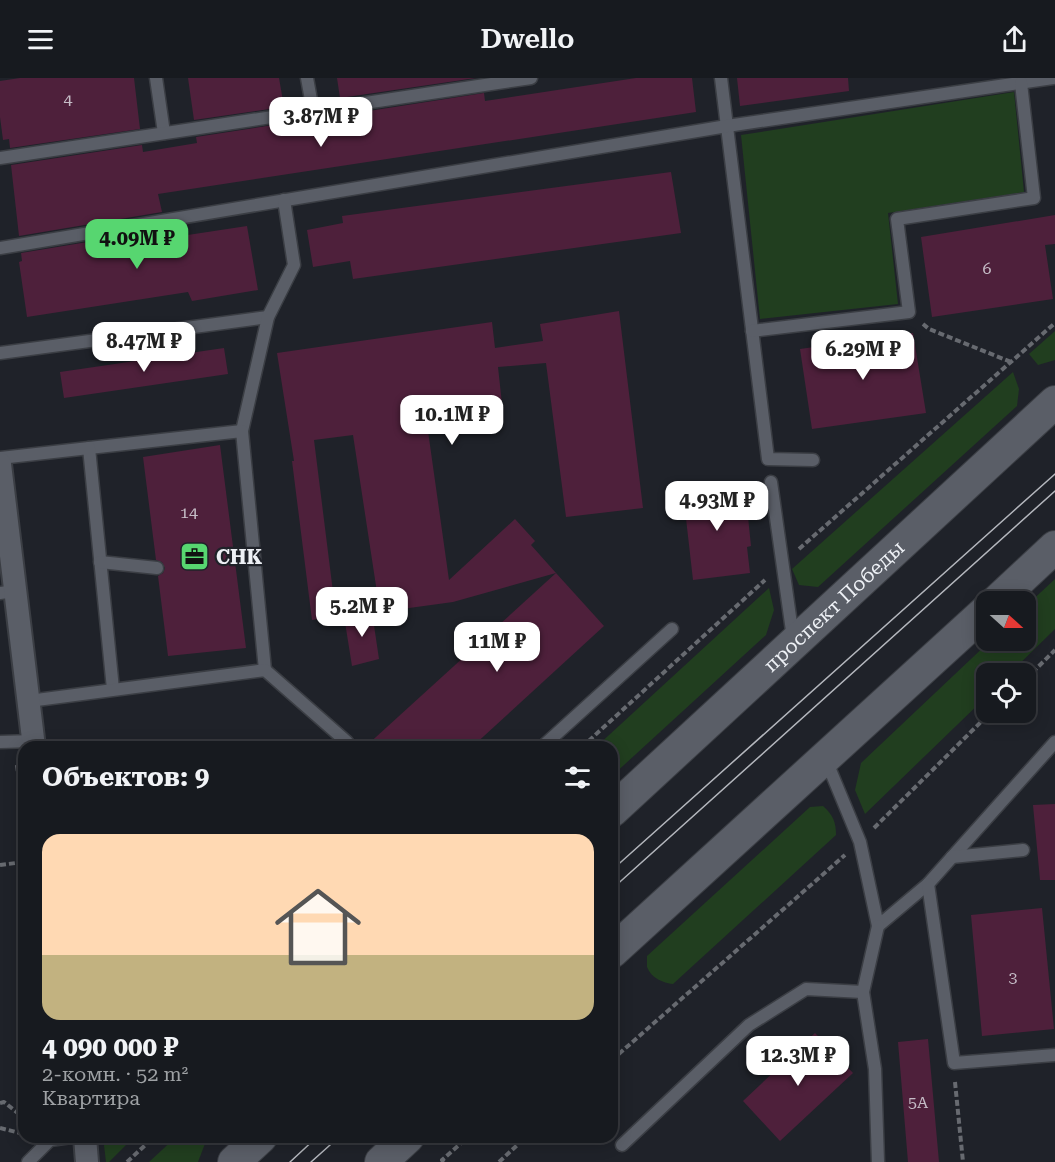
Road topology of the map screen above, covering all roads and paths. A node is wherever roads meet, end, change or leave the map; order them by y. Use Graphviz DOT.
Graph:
graph roads {
  1 [pos="156,78"];
  2 [pos="307,78"];
  3 [pos="531,78"];
  4 [pos="721,78"];
  5 [pos="1053,78"];
  6 [pos="1021,83"];
  7 [pos="313,111"];
  8 [pos="727,126"];
  9 [pos="164,133"];
  10 [pos="0,158"];
  11 [pos="284,200"];
  12 [pos="0,248"];
  13 [pos="909,312"];
  14 [pos="268,317"];
  15 [pos="1055,323"];
  16 [pos="752,331"];
  17 [pos="0,353"];
  18 [pos="1011,362"];
  19 [pos="1055,402"];
  20 [pos="242,430"];
  21 [pos="89,448"];
  22 [pos="0,458"];
  23 [pos="813,460"];
  24 [pos="0,464"];
  25 [pos="771,482"];
  26 [pos="1055,547"];
  27 [pos="100,562"];
  28 [pos="782,564"];
  29 [pos="156,568"];
  30 [pos="1008,591"];
  31 [pos="8,592"];
  32 [pos="976,619"];
  33 [pos="672,629"];
  34 [pos="794,642"];
  35 [pos="1055,650"];
  36 [pos="1036,668"];
  37 [pos="265,670"];
  38 [pos="113,689"];
  39 [pos="29,701"];
  40 [pos="981,723"];
  41 [pos="34,741"];
  42 [pos="346,741"];
  43 [pos="549,741"];
  44 [pos="589,741"];
  45 [pos="0,742"];
  46 [pos="1055,742"];
  47 [pos="18,743"];
  48 [pos="825,759"];
  49 [pos="618,805"];
  50 [pos="860,842"];
  51 [pos="1023,850"];
  52 [pos="952,857"];
  53 [pos="18,863"];
  54 [pos="0,865"];
  55 [pos="928,884"];
  56 [pos="878,926"];
  57 [pos="618,947"];
  58 [pos="863,992"];
  59 [pos="618,1055"];
  60 [pos="1055,1055"];
  61 [pos="954,1063"];
  62 [pos="0,1098"];
  63 [pos="2,1102"];
  64 [pos="18,1114"];
  65 [pos="0,1128"];
  66 [pos="18,1132"];
  67 [pos="47,1143"];
  68 [pos="85,1143"];
  69 [pos="148,1143"];
  70 [pos="255,1143"];
  71 [pos="402,1143"];
  72 [pos="461,1143"];
  73 [pos="520,1143"];
  74 [pos="622,1145"];
  75 [pos="28,1162"];
  76 [pos="87,1162"];
  77 [pos="127,1162"];
  78 [pos="234,1162"];
  79 [pos="381,1162"];
  80 [pos="444,1162"];
  81 [pos="499,1162"];
  82 [pos="878,1162"];
  83 [pos="963,1162"];
  1 -- 9 [label="lane"];
  2 -- 7 [label="lane"];
  3 -- 7 [label="lane"];
  4 -- 8 [label="lane"];
  5 -- 6 [label="lane"];
  6 -- 8 [label="lane"];
  6 -- 13 [label="lane"];
  7 -- 9 [label="lane"];
  8 -- 11 [label="lane"];
  8 -- 16 [label="lane"];
  9 -- 10 [label="lane"];
  11 -- 12 [label="lane"];
  11 -- 14 [label="lane"];
  13 -- 16 [label="lane"];
  13 -- 18 [label="path"];
  14 -- 17 [label="lane"];
  14 -- 20 [label="lane"];
  15 -- 18 [label="path"];
  16 -- 23 [label="lane"];
  18 -- 28 [label="path"];
  19 -- 34 [label="main road, проспект Победы"];
  20 -- 21 [label="lane"];
  20 -- 37 [label="lane"];
  21 -- 22 [label="lane"];
  21 -- 27 [label="lane"];
  24 -- 31 [label="street"];
  25 -- 28 [label="lane"];
  26 -- 30 [label="main road"];
  27 -- 29 [label="lane"];
  27 -- 38 [label="lane"];
  28 -- 34 [label="lane"];
  28 -- 44 [label="path"];
  31 -- 39 [label="street"];
  32 -- 48 [label="main road"];
  33 -- 43 [label="lane"];
  34 -- 49 [label="main road, проспект Победы"];
  35 -- 36 [label="path"];
  37 -- 38 [label="lane"];
  37 -- 42 [label="lane"];
  38 -- 39 [label="lane"];
  39 -- 41 [label="street"];
  40 -- 50 [label="path"];
  45 -- 47 [label="lane"];
  46 -- 52 [label="lane"];
  48 -- 50 [label="lane"];
  48 -- 57 [label="main road"];
  50 -- 56 [label="lane"];
  50 -- 59 [label="path"];
  51 -- 52 [label="lane"];
  52 -- 55 [label="lane"];
  53 -- 54 [label="path"];
  55 -- 56 [label="lane"];
  55 -- 61 [label="lane"];
  56 -- 58 [label="lane"];
  58 -- 74 [label="lane"];
  58 -- 82 [label="lane"];
  60 -- 61 [label="lane"];
  61 -- 83 [label="path"];
  62 -- 63 [label="path"];
  63 -- 64 [label="path"];
  65 -- 66 [label="path"];
  67 -- 75 [label="lane"];
  68 -- 76 [label="street"];
  69 -- 77 [label="path"];
  70 -- 78 [label="main road"];
  71 -- 79 [label="main road"];
  72 -- 80 [label="path"];
  73 -- 81 [label="path"];
}
